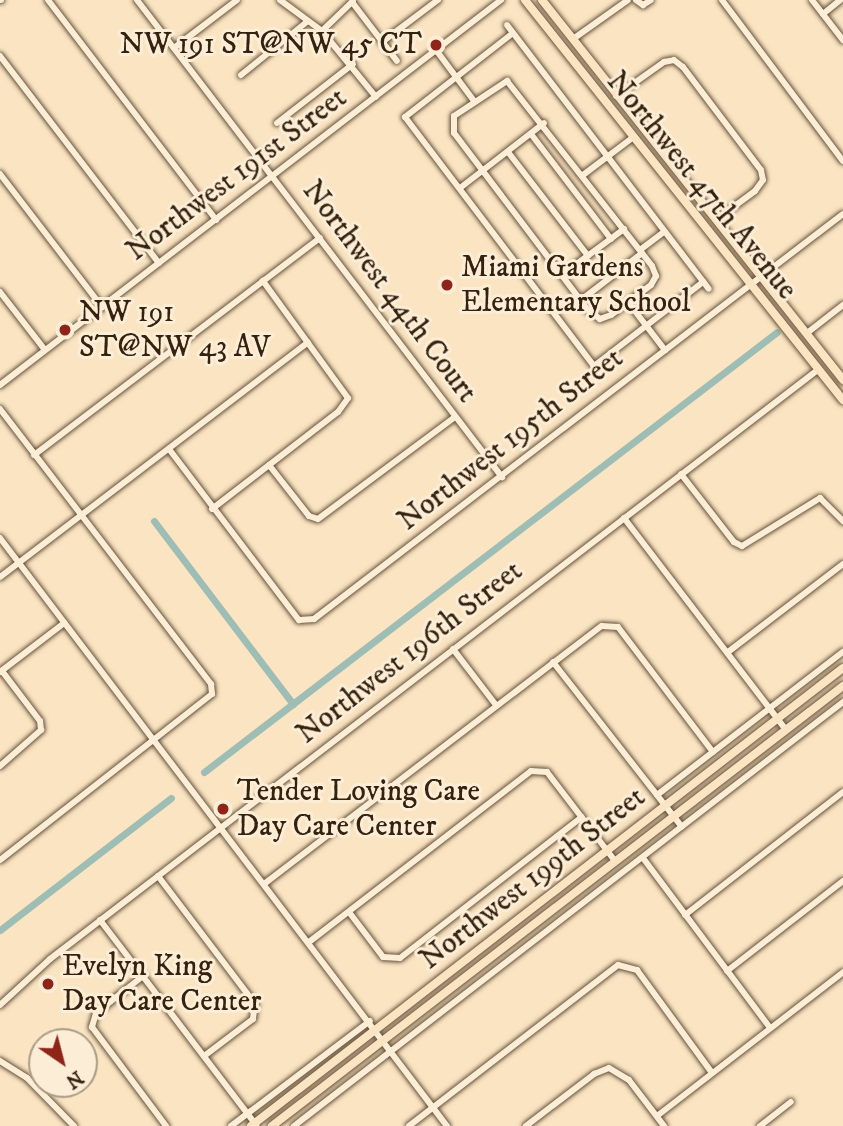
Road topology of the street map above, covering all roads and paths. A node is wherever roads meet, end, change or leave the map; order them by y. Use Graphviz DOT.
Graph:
graph roads {
  1 [pos="48,0"];
  2 [pos="137,0"];
  3 [pos="237,0"];
  4 [pos="280,0"];
  5 [pos="438,0"];
  6 [pos="501,0"];
  7 [pos="525,0"];
  8 [pos="542,0"];
  9 [pos="628,0"];
  10 [pos="636,0"];
  11 [pos="650,0"];
  12 [pos="722,0"];
  13 [pos="812,0"];
  14 [pos="840,0"];
  15 [pos="353,1"];
  16 [pos="823,14"];
  17 [pos="308,21"];
  18 [pos="508,26"];
  19 [pos="322,31"];
  20 [pos="513,33"];
  21 [pos="573,39"];
  22 [pos="843,40"];
  23 [pos="382,42"];
  24 [pos="174,48"];
  25 [pos="436,50"];
  26 [pos="0,56"];
  27 [pos="397,61"];
  28 [pos="353,64"];
  29 [pos="242,75"];
  30 [pos="456,77"];
  31 [pos="595,92"];
  32 [pos="616,96"];
  33 [pos="376,97"];
  34 [pos="474,101"];
  35 [pos="277,123"];
  36 [pos="544,124"];
  37 [pos="531,134"];
  38 [pos="631,139"];
  39 [pos="653,146"];
  40 [pos="508,152"];
  41 [pos="607,157"];
  42 [pos="843,161"];
  43 [pos="483,170"];
  44 [pos="0,174"];
  45 [pos="583,175"];
  46 [pos="272,177"];
  47 [pos="460,188"];
  48 [pos="843,214"];
  49 [pos="216,220"];
  50 [pos="716,220"];
  51 [pos="624,229"];
  52 [pos="664,232"];
  53 [pos="320,238"];
  54 [pos="611,239"];
  55 [pos="641,252"];
  56 [pos="588,256"];
  57 [pos="159,263"];
  58 [pos="563,274"];
  59 [pos="762,275"];
  60 [pos="263,281"];
  61 [pos="703,282"];
  62 [pos="752,283"];
  63 [pos="709,289"];
  64 [pos="0,292"];
  65 [pos="580,299"];
  66 [pos="628,302"];
  67 [pos="843,305"];
  68 [pos="102,306"];
  69 [pos="646,326"];
  70 [pos="807,333"];
  71 [pos="308,342"];
  72 [pos="46,350"];
  73 [pos="665,350"];
  74 [pos="819,369"];
  75 [pos="843,380"];
  76 [pos="0,385"];
  77 [pos="832,387"];
  78 [pos="843,391"];
  79 [pos="843,401"];
  80 [pos="0,409"];
  81 [pos="455,417"];
  82 [pos="169,449"];
  83 [pos="34,455"];
  84 [pos="269,465"];
  85 [pos="681,474"];
  86 [pos="502,477"];
  87 [pos="212,509"];
  88 [pos="80,515"];
  89 [pos="624,517"];
  90 [pos="843,521"];
  91 [pos="0,538"];
  92 [pos="19,563"];
  93 [pos="843,564"];
  94 [pos="0,577"];
  95 [pos="64,623"];
  96 [pos="453,649"];
  97 [pos="728,652"];
  98 [pos="843,652"];
  99 [pos="553,662"];
  100 [pos="843,668"];
  101 [pos="1,671"];
  102 [pos="843,686"];
  103 [pos="843,702"];
  104 [pos="496,705"];
  105 [pos="770,709"];
  106 [pos="778,719"];
  107 [pos="786,730"];
  108 [pos="155,742"];
  109 [pos="713,752"];
  110 [pos="0,766"];
  111 [pos="843,792"];
  112 [pos="657,795"];
  113 [pos="666,806"];
  114 [pos="582,817"];
  115 [pos="673,817"];
  116 [pos="222,827"];
  117 [pos="682,827"];
  118 [pos="608,851"];
  119 [pos="643,858"];
  120 [pos="0,860"];
  121 [pos="615,861"];
  122 [pos="158,876"];
  123 [pos="843,881"];
  124 [pos="264,884"];
  125 [pos="349,912"];
  126 [pos="685,915"];
  127 [pos="100,920"];
  128 [pos="309,942"];
  129 [pos="727,971"];
  130 [pos="843,972"];
  131 [pos="143,976"];
  132 [pos="0,1004"];
  133 [pos="370,1021"];
  134 [pos="770,1028"];
  135 [pos="376,1029"];
  136 [pos="384,1040"];
  137 [pos="392,1051"];
  138 [pos="204,1056"];
  139 [pos="0,1060"];
  140 [pos="712,1073"];
  141 [pos="791,1102"];
  142 [pos="433,1107"];
  143 [pos="248,1113"];
  144 [pos="657,1116"];
  145 [pos="254,1125"];
  146 [pos="74,1126"];
  147 [pos="166,1126"];
  148 [pos="231,1126"];
  149 [pos="272,1126"];
  150 [pos="294,1126"];
  151 [pos="409,1126"];
  152 [pos="447,1126"];
  153 [pos="526,1126"];
  154 [pos="664,1126"];
  155 [pos="760,1126"];
  1 -- 49 [label="street"];
  2 -- 24 [label="street, Northwest 44th Court"];
  3 -- 24 [label="street"];
  4 -- 17 [label="street"];
  5 -- 23 [label="street"];
  6 -- 25 [label="street, Northwest 191st Street"];
  7 -- 31 [label="main road, Northwest 47th Avenue"];
  8 -- 21 [label="main road, Northwest 47th Avenue"];
  9 -- 21 [label="street"];
  10 -- 11 [label="street"];
  12 -- 42 [label="street"];
  13 -- 16 [label="street"];
  14 -- 16 [label="street"];
  15 -- 19 [label="street"];
  15 -- 23 [label="street"];
  16 -- 22 [label="street"];
  17 -- 19 [label="street"];
  17 -- 29 [label="street"];
  18 -- 20 [label="street"];
  19 -- 28 [label="street"];
  20 -- 30 [label="street"];
  20 -- 41 [label="street"];
  21 -- 32 [label="main road, Northwest 47th Avenue"];
  23 -- 27 [label="street"];
  24 -- 46 [label="street, Northwest 44th Court"];
  25 -- 30 [label="street"];
  25 -- 33 [label="street, Northwest 191st Street"];
  26 -- 57 [label="street"];
  28 -- 33 [label="street"];
  28 -- 35 [label="street"];
  30 -- 34 [label="street"];
  30 -- 47 [label="street"];
  31 -- 32 [label="main road"];
  31 -- 38 [label="main road, Northwest 47th Avenue"];
  32 -- 39 [label="main road, Northwest 47th Avenue"];
  32 -- 50 [label="street"];
  33 -- 46 [label="street, Northwest 191st Street"];
  34 -- 36 [label="street"];
  34 -- 43 [label="street"];
  36 -- 37 [label="street"];
  36 -- 45 [label="street"];
  37 -- 40 [label="street"];
  37 -- 54 [label="street"];
  38 -- 39 [label="main road"];
  38 -- 41 [label="street"];
  38 -- 62 [label="main road, Northwest 47th Avenue"];
  39 -- 50 [label="main road, Northwest 47th Avenue"];
  40 -- 43 [label="street"];
  40 -- 56 [label="street"];
  41 -- 45 [label="street"];
  41 -- 52 [label="street"];
  43 -- 47 [label="street"];
  43 -- 58 [label="street"];
  44 -- 68 [label="street"];
  45 -- 51 [label="street"];
  46 -- 49 [label="street, Northwest 191st Street"];
  46 -- 53 [label="street, Northwest 44th Court"];
  47 -- 69 [label="street"];
  48 -- 59 [label="street, Northwest 195th Street"];
  49 -- 57 [label="street, Northwest 191st Street"];
  50 -- 59 [label="main road, Northwest 47th Avenue"];
  51 -- 54 [label="street"];
  51 -- 55 [label="street"];
  52 -- 55 [label="street"];
  52 -- 61 [label="street"];
  53 -- 60 [label="street"];
  53 -- 81 [label="street, Northwest 44th Court"];
  54 -- 56 [label="street"];
  55 -- 65 [label="street"];
  55 -- 66 [label="street"];
  56 -- 58 [label="street"];
  57 -- 68 [label="street, Northwest 191st Street"];
  58 -- 65 [label="street"];
  59 -- 62 [label="street, Northwest 195th Street"];
  59 -- 70 [label="main road, Northwest 47th Avenue"];
  60 -- 71 [label="street"];
  60 -- 83 [label="street"];
  61 -- 63 [label="street"];
  61 -- 69 [label="street"];
  62 -- 73 [label="street, Northwest 195th Street"];
  62 -- 74 [label="main road, Northwest 47th Avenue"];
  64 -- 72 [label="street"];
  65 -- 66 [label="street"];
  66 -- 69 [label="street"];
  67 -- 70 [label="street"];
  68 -- 72 [label="street, Northwest 191st Street"];
  69 -- 73 [label="street"];
  70 -- 75 [label="main road, Northwest 47th Avenue"];
  71 -- 82 [label="street"];
  71 -- 84 [label="street"];
  72 -- 76 [label="street, Northwest 191st Street"];
  73 -- 86 [label="street, Northwest 195th Street"];
  74 -- 77 [label="main road, Northwest 47th Avenue"];
  74 -- 85 [label="street, Northwest 196th Street"];
  77 -- 78 [label="main road"];
  77 -- 79 [label="main road, Northwest 47th Avenue"];
  80 -- 83 [label="street"];
  81 -- 84 [label="street"];
  81 -- 86 [label="street, Northwest 44th Court"];
  82 -- 87 [label="street"];
  82 -- 88 [label="street"];
  83 -- 88 [label="street"];
  84 -- 87 [label="street"];
  85 -- 89 [label="street, Northwest 196th Street"];
  85 -- 90 [label="street"];
  86 -- 87 [label="street, Northwest 195th Street"];
  88 -- 92 [label="street"];
  88 -- 108 [label="street"];
  89 -- 96 [label="street, Northwest 196th Street"];
  89 -- 97 [label="street"];
  91 -- 92 [label="street"];
  92 -- 94 [label="street"];
  92 -- 95 [label="street"];
  93 -- 97 [label="street"];
  95 -- 101 [label="street"];
  95 -- 108 [label="street"];
  96 -- 104 [label="street"];
  96 -- 116 [label="street, Northwest 196th Street"];
  97 -- 105 [label="street"];
  98 -- 105 [label="street"];
  99 -- 104 [label="street"];
  99 -- 109 [label="street"];
  99 -- 112 [label="street"];
  100 -- 106 [label="main road, Northwest 199th Street"];
  101 -- 110 [label="street"];
  102 -- 107 [label="main road, Northwest 199th Street"];
  103 -- 117 [label="street"];
  104 -- 124 [label="street"];
  105 -- 106 [label="street"];
  105 -- 109 [label="street"];
  106 -- 107 [label="street"];
  106 -- 113 [label="main road, Northwest 199th Street"];
  107 -- 115 [label="main road, Northwest 199th Street"];
  108 -- 116 [label="street"];
  108 -- 120 [label="street"];
  109 -- 112 [label="street"];
  111 -- 126 [label="street"];
  112 -- 113 [label="street"];
  113 -- 115 [label="street"];
  113 -- 118 [label="main road, Northwest 199th Street"];
  114 -- 118 [label="street"];
  114 -- 125 [label="street"];
  114 -- 125 [label="street"];
  115 -- 117 [label="street"];
  115 -- 121 [label="main road, Northwest 199th Street"];
  116 -- 122 [label="street, Northwest 196th Street"];
  116 -- 124 [label="street"];
  117 -- 119 [label="street"];
  118 -- 121 [label="street"];
  118 -- 135 [label="main road, Northwest 199th Street"];
  119 -- 126 [label="street"];
  119 -- 137 [label="street"];
  121 -- 136 [label="main road, Northwest 199th Street"];
  122 -- 127 [label="street, Northwest 196th Street"];
  122 -- 138 [label="street"];
  123 -- 129 [label="street"];
  124 -- 128 [label="street"];
  125 -- 128 [label="street"];
  126 -- 129 [label="street"];
  127 -- 131 [label="street"];
  127 -- 132 [label="street, Northwest 196th Street"];
  128 -- 133 [label="street"];
  129 -- 134 [label="street"];
  130 -- 134 [label="street"];
  131 -- 138 [label="street"];
  131 -- 147 [label="street"];
  133 -- 135 [label="street"];
  133 -- 143 [label="street"];
  134 -- 140 [label="street"];
  135 -- 136 [label="street"];
  135 -- 145 [label="main road, Northwest 199th Street"];
  136 -- 137 [label="street"];
  136 -- 149 [label="main road, Northwest 199th Street"];
  137 -- 142 [label="street"];
  137 -- 150 [label="street"];
  138 -- 143 [label="street"];
  139 -- 146 [label="street"];
  140 -- 142 [label="street"];
  140 -- 144 [label="street"];
  141 -- 155 [label="street"];
  142 -- 151 [label="street"];
  142 -- 152 [label="street"];
  143 -- 145 [label="street"];
  143 -- 148 [label="street"];
  144 -- 153 [label="street"];
  144 -- 154 [label="street"];
}
